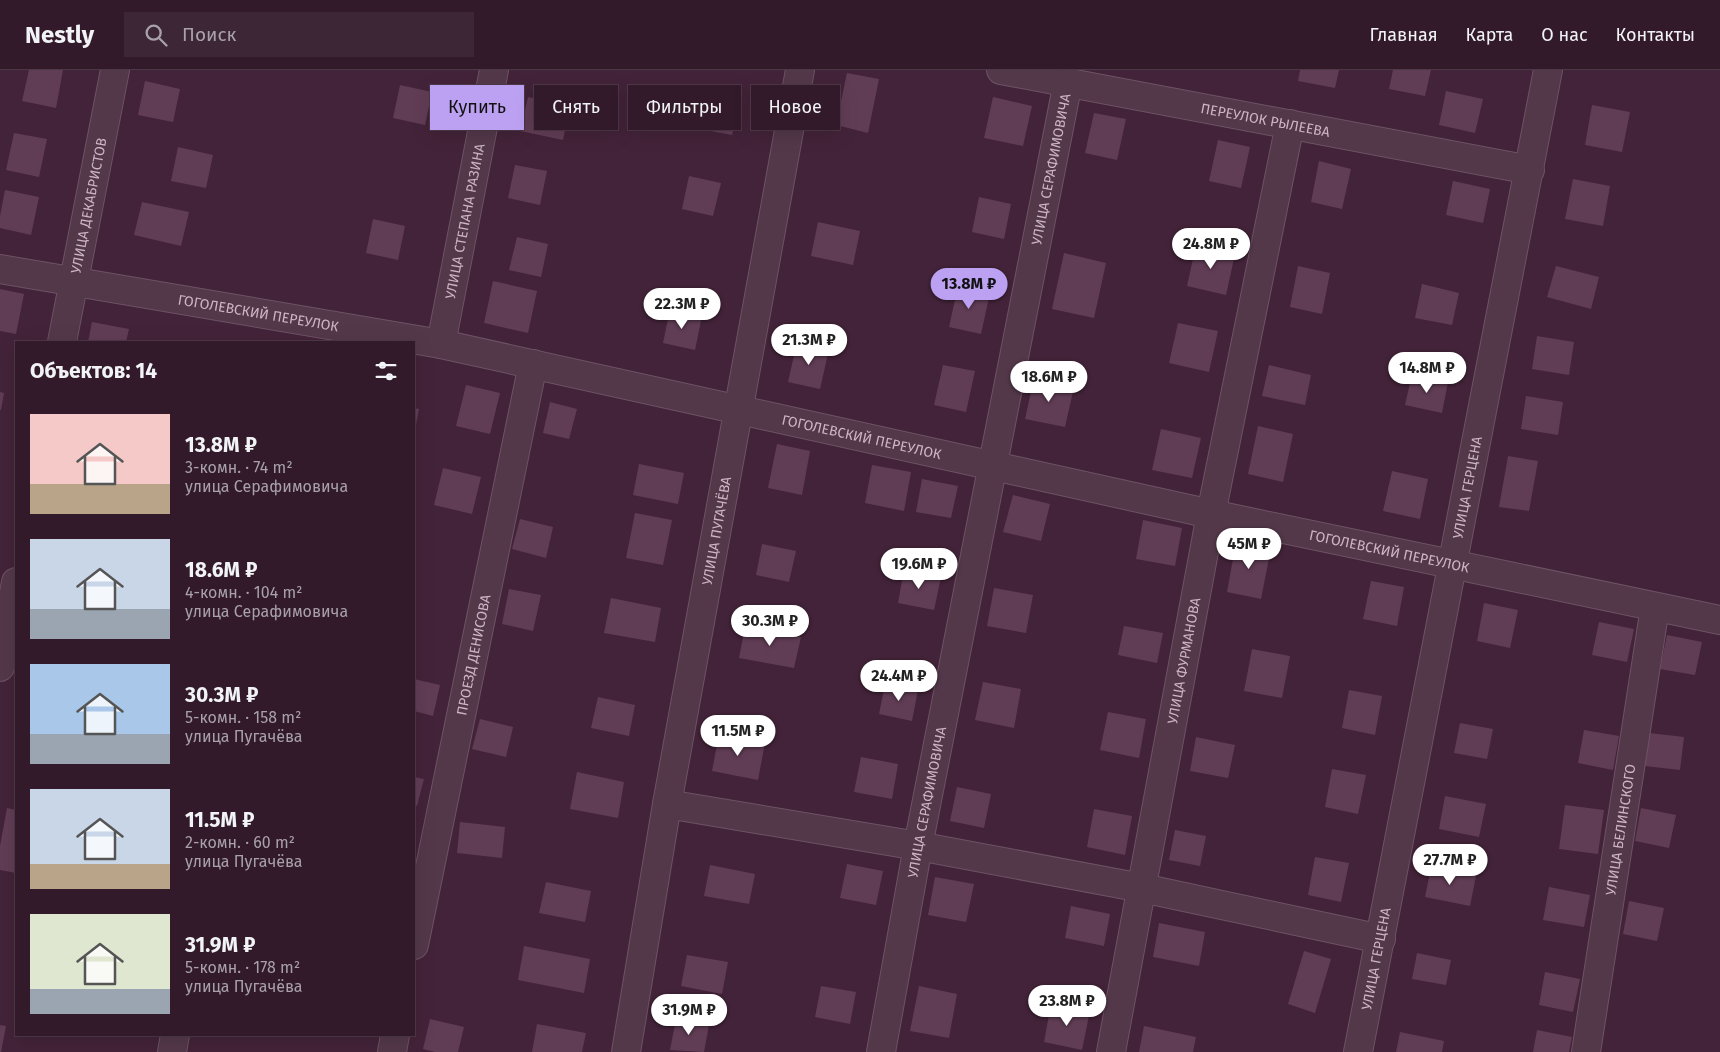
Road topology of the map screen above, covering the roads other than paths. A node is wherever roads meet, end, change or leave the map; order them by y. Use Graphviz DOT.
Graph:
graph roads {
  1 [pos="115,70"];
  2 [pos="494,70"];
  3 [pos="800,70"];
  4 [pos="1001,70"];
  5 [pos="1548,70"];
  6 [pos="1068,82"];
  7 [pos="1290,124"];
  8 [pos="1530,170"];
  9 [pos="0,269"];
  10 [pos="74,281"];
  11 [pos="301,332"];
  12 [pos="62,341"];
  13 [pos="406,341"];
  14 [pos="415,342"];
  15 [pos="441,344"];
  16 [pos="533,364"];
  17 [pos="738,409"];
  18 [pos="992,466"];
  19 [pos="1211,514"];
  20 [pos="1454,565"];
  21 [pos="15,587"];
  22 [pos="1656,607"];
  23 [pos="1720,620"];
  24 [pos="0,667"];
  25 [pos="667,804"];
  26 [pos="918,846"];
  27 [pos="1142,888"];
  28 [pos="1381,939"];
  29 [pos="415,940"];
  30 [pos="176,1036"];
  31 [pos="395,1036"];
  32 [pos="172,1052"];
  33 [pos="392,1052"];
  34 [pos="626,1052"];
  35 [pos="881,1052"];
  36 [pos="1111,1052"];
  37 [pos="1358,1052"];
  38 [pos="1586,1052"];
  1 -- 10 [label="street, УЛИЦА ДЕКАБРИСТОВ"];
  2 -- 15 [label="street, УЛИЦА СТЕПАНА РАЗИНА"];
  3 -- 17 [label="street, УЛИЦА ПУГАЧЁВА"];
  4 -- 6 [label="street, ПЕРЕУЛОК РЫЛЕЕВА"];
  5 -- 8 [label="street, УЛИЦА ГЕРЦЕНА"];
  6 -- 7 [label="street, ПЕРЕУЛОК РЫЛЕЕВА"];
  6 -- 18 [label="street, УЛИЦА СЕРАФИМОВИЧА"];
  7 -- 8 [label="street, ПЕРЕУЛОК РЫЛЕЕВА"];
  7 -- 19 [label="street, УЛИЦА ФУРМАНОВА"];
  8 -- 20 [label="street, УЛИЦА ГЕРЦЕНА"];
  9 -- 10 [label="street, ГОГОЛЕВСКИЙ ПЕРЕУЛОК"];
  10 -- 11 [label="street, ГОГОЛЕВСКИЙ ПЕРЕУЛОК"];
  10 -- 12 [label="street, УЛИЦА ДЕКАБРИСТОВ"];
  11 -- 13 [label="street, ГОГОЛЕВСКИЙ ПЕРЕУЛОК"];
  14 -- 15 [label="street, ГОГОЛЕВСКИЙ ПЕРЕУЛОК"];
  15 -- 16 [label="street, ГОГОЛЕВСКИЙ ПЕРЕУЛОК"];
  16 -- 17 [label="street, ГОГОЛЕВСКИЙ ПЕРЕУЛОК"];
  16 -- 29 [label="street, ПРОЕЗД ДЕНИСОВА"];
  17 -- 18 [label="street, ГОГОЛЕВСКИЙ ПЕРЕУЛОК"];
  17 -- 25 [label="street, УЛИЦА ПУГАЧЁВА"];
  18 -- 19 [label="street, ГОГОЛЕВСКИЙ ПЕРЕУЛОК"];
  18 -- 26 [label="street, УЛИЦА СЕРАФИМОВИЧА"];
  19 -- 20 [label="street, ГОГОЛЕВСКИЙ ПЕРЕУЛОК"];
  19 -- 27 [label="street, УЛИЦА ФУРМАНОВА"];
  20 -- 22 [label="street, ГОГОЛЕВСКИЙ ПЕРЕУЛОК"];
  20 -- 28 [label="street, УЛИЦА ГЕРЦЕНА"];
  21 -- 24 [label="street"];
  22 -- 23 [label="street, ГОГОЛЕВСКИЙ ПЕРЕУЛОК"];
  22 -- 38 [label="street, УЛИЦА БЕЛИНСКОГО"];
  25 -- 26 [label="street"];
  25 -- 34 [label="street, УЛИЦА ПУГАЧЁВА"];
  26 -- 27 [label="street"];
  26 -- 35 [label="street, УЛИЦА СЕРАФИМОВИЧА"];
  27 -- 28 [label="street"];
  27 -- 36 [label="street, УЛИЦА ФУРМАНОВА"];
  28 -- 37 [label="street, УЛИЦА ГЕРЦЕНА"];
  30 -- 32 [label="street"];
  31 -- 33 [label="street"];
}
